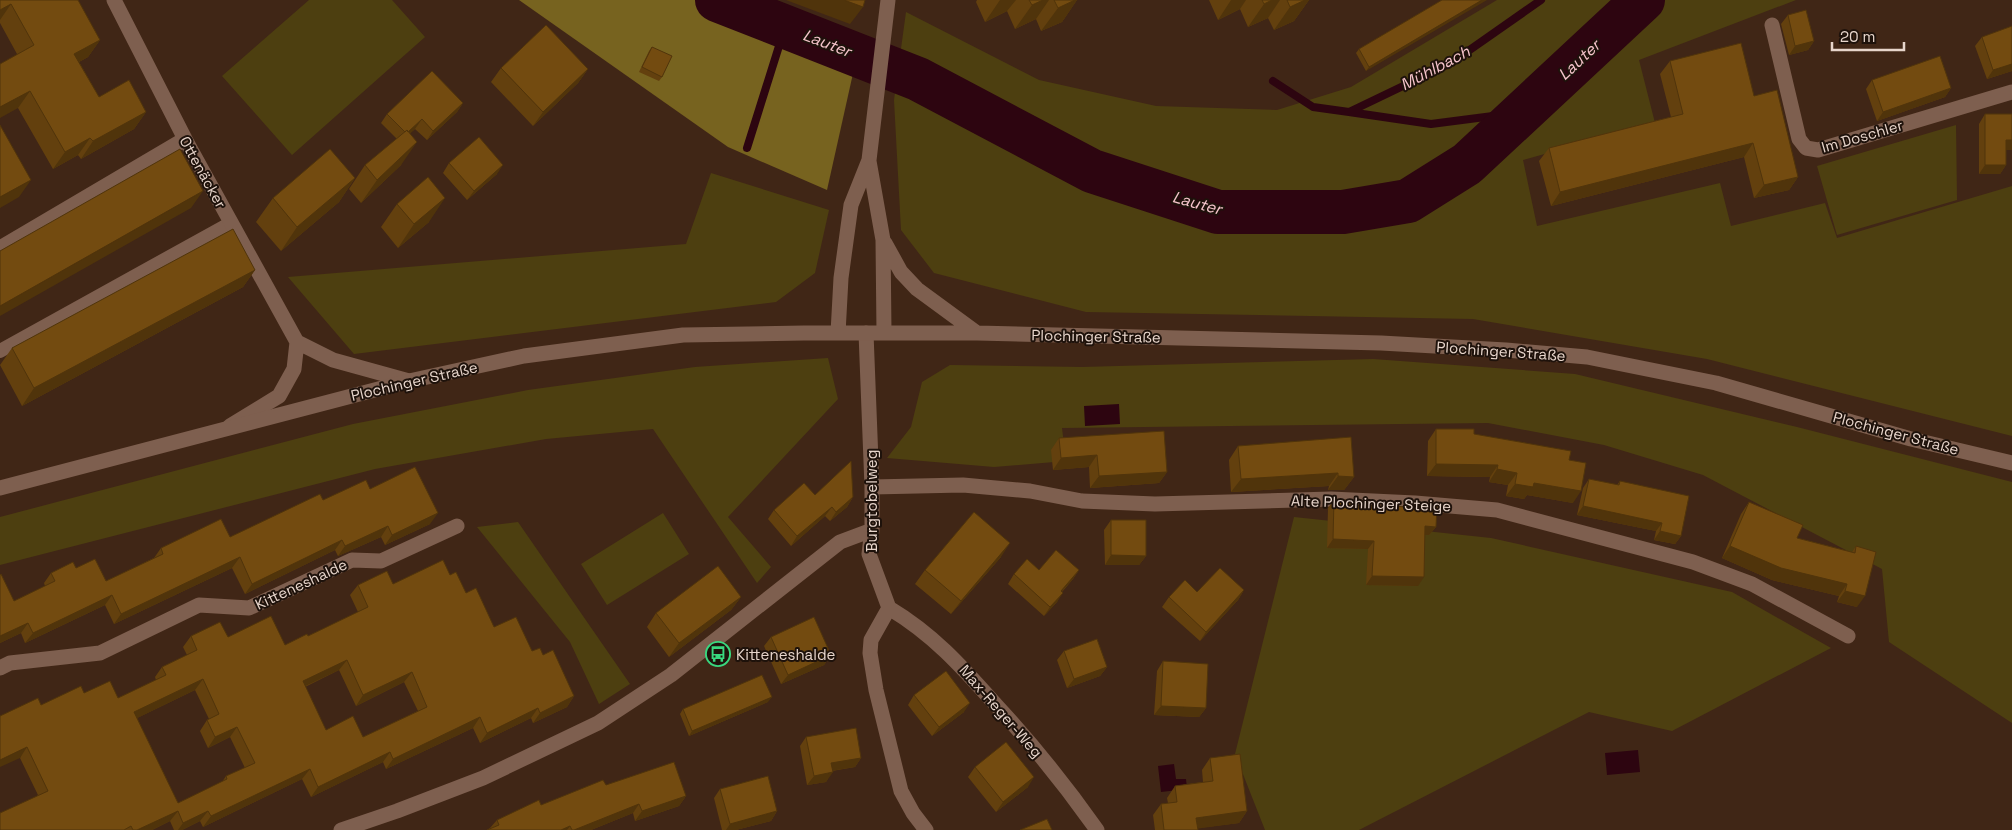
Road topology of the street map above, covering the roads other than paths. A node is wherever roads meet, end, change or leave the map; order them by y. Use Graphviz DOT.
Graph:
graph roads {
  1 [pos="114,0"];
  2 [pos="888,6"];
  3 [pos="1772,25"];
  4 [pos="2012,92"];
  5 [pos="184,139"];
  6 [pos="869,160"];
  7 [pos="231,223"];
  8 [pos="883,240"];
  9 [pos="0,248"];
  10 [pos="884,332"];
  11 [pos="838,333"];
  12 [pos="866,333"];
  13 [pos="977,333"];
  14 [pos="296,342"];
  15 [pos="0,350"];
  16 [pos="409,381"];
  17 [pos="222,430"];
  18 [pos="2012,463"];
  19 [pos="872,487"];
  20 [pos="0,488"];
  21 [pos="457,526"];
  22 [pos="872,530"];
  23 [pos="890,608"];
  24 [pos="1848,636"];
  25 [pos="0,668"];
  26 [pos="341,830"];
  27 [pos="926,830"];
  28 [pos="1097,830"];
  1 -- 5 [label="street, Ottenäcker"];
  2 -- 6 [label="street"];
  3 -- 4 [label="street, Im Doschler"];
  5 -- 7 [label="street, Ottenäcker"];
  5 -- 9 [label="street"];
  6 -- 8 [label="street"];
  6 -- 11 [label="street"];
  7 -- 14 [label="street, Ottenäcker"];
  7 -- 15 [label="lane"];
  8 -- 10 [label="street"];
  8 -- 13 [label="street"];
  10 -- 12 [label="street, Plochinger Straße"];
  10 -- 13 [label="street, Plochinger Straße"];
  11 -- 12 [label="street, Plochinger Straße"];
  11 -- 16 [label="street, Plochinger Straße"];
  12 -- 19 [label="street, Burgtobelweg"];
  13 -- 18 [label="street, Plochinger Straße"];
  14 -- 16 [label="street"];
  14 -- 17 [label="street"];
  16 -- 17 [label="street, Plochinger Straße"];
  17 -- 20 [label="street, Plochinger Straße"];
  19 -- 22 [label="street, Burgtobelweg"];
  19 -- 24 [label="street, Alte Plochinger Steige"];
  21 -- 25 [label="street, Kitteneshalde"];
  22 -- 23 [label="street, Burgtobelweg"];
  22 -- 26 [label="street"];
  23 -- 27 [label="street"];
  23 -- 28 [label="street, Max-Reger-Weg"];
}
